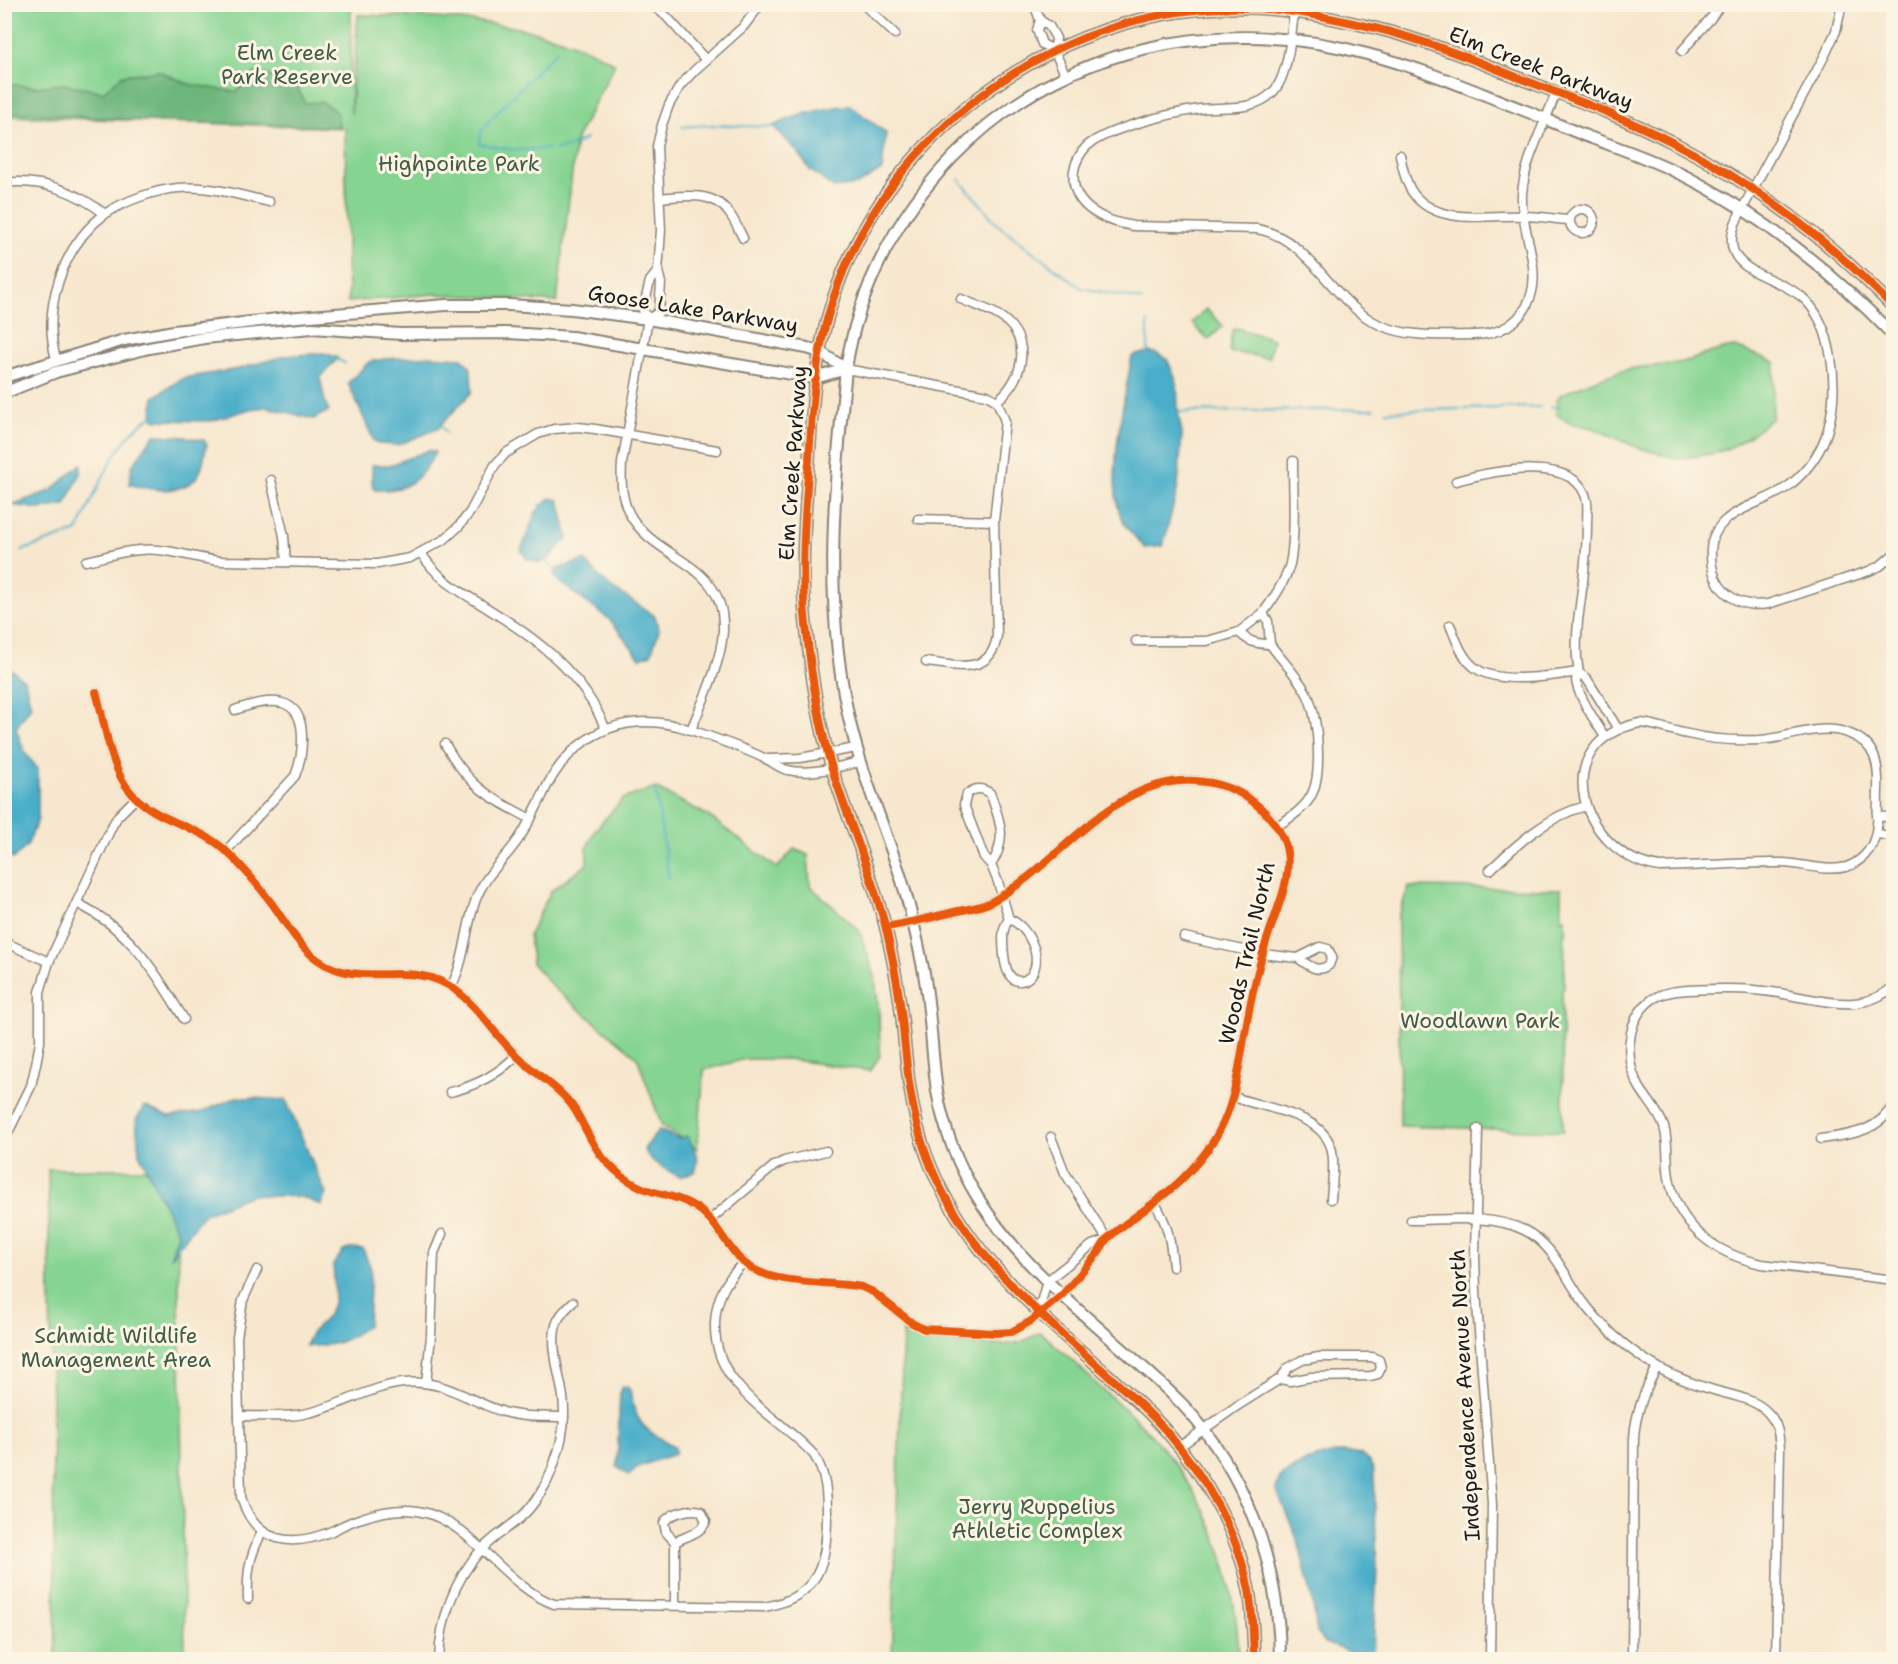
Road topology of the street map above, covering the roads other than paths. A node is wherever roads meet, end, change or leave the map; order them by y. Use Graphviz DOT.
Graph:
graph roads {
  1 [pos="651,4"];
  2 [pos="761,4"];
  3 [pos="863,4"];
  4 [pos="1034,4"];
  5 [pos="1721,4"];
  6 [pos="1842,4"];
  7 [pos="1294,8"];
  8 [pos="1040,20"];
  9 [pos="895,34"];
  10 [pos="1290,39"];
  11 [pos="1054,50"];
  12 [pos="1682,51"];
  13 [pos="706,60"];
  14 [pos="1066,76"];
  15 [pos="1556,92"];
  16 [pos="1546,119"];
  17 [pos="1400,154"];
  18 [pos="4,183"];
  19 [pos="1754,190"];
  20 [pos="659,198"];
  21 [pos="269,202"];
  22 [pos="1743,210"];
  23 [pos="105,214"];
  24 [pos="1523,216"];
  25 [pos="1569,220"];
  26 [pos="743,238"];
  27 [pos="658,271"];
  28 [pos="961,299"];
  29 [pos="1893,308"];
  30 [pos="648,319"];
  31 [pos="1893,336"];
  32 [pos="643,348"];
  33 [pos="820,352"];
  34 [pos="56,359"];
  35 [pos="846,369"];
  36 [pos="4,377"];
  37 [pos="815,378"];
  38 [pos="4,393"];
  39 [pos="998,401"];
  40 [pos="627,434"];
  41 [pos="717,450"];
  42 [pos="1293,461"];
  43 [pos="271,480"];
  44 [pos="1456,481"];
  45 [pos="918,519"];
  46 [pos="994,521"];
  47 [pos="421,553"];
  48 [pos="1892,560"];
  49 [pos="86,561"];
  50 [pos="286,562"];
  51 [pos="1263,613"];
  52 [pos="1450,625"];
  53 [pos="1239,632"];
  54 [pos="1136,641"];
  55 [pos="1270,644"];
  56 [pos="926,662"];
  57 [pos="1578,672"];
  58 [pos="96,692"];
  59 [pos="235,710"];
  60 [pos="1618,729"];
  61 [pos="606,730"];
  62 [pos="691,730"];
  63 [pos="1605,737"];
  64 [pos="445,744"];
  65 [pos="856,748"];
  66 [pos="828,754"];
  67 [pos="767,759"];
  68 [pos="860,762"];
  69 [pos="832,767"];
  70 [pos="136,798"];
  71 [pos="1586,806"];
  72 [pos="1877,816"];
  73 [pos="1893,818"];
  74 [pos="531,819"];
  75 [pos="1277,826"];
  76 [pos="1876,834"];
  77 [pos="1893,836"];
  78 [pos="226,851"];
  79 [pos="991,866"];
  80 [pos="1490,870"];
  81 [pos="1002,895"];
  82 [pos="77,903"];
  83 [pos="1009,919"];
  84 [pos="913,922"];
  85 [pos="886,927"];
  86 [pos="1184,937"];
  87 [pos="4,942"];
  88 [pos="1262,954"];
  89 [pos="1299,958"];
  90 [pos="49,962"];
  91 [pos="1893,986"];
  92 [pos="451,987"];
  93 [pos="184,1019"];
  94 [pos="516,1056"];
  95 [pos="450,1092"];
  96 [pos="1234,1097"];
  97 [pos="1893,1103"];
  98 [pos="1478,1129"];
  99 [pos="1050,1137"];
  100 [pos="1821,1139"];
  101 [pos="4,1141"];
  102 [pos="826,1151"];
  103 [pos="1331,1199"];
  104 [pos="1154,1202"];
  105 [pos="711,1219"];
  106 [pos="1411,1220"];
  107 [pos="1475,1220"];
  108 [pos="442,1234"];
  109 [pos="1107,1239"];
  110 [pos="744,1262"];
  111 [pos="1173,1267"];
  112 [pos="257,1270"];
  113 [pos="1893,1280"];
  114 [pos="1047,1281"];
  115 [pos="1062,1295"];
  116 [pos="573,1302"];
  117 [pos="1038,1313"];
  118 [pos="1657,1367"];
  119 [pos="1280,1379"];
  120 [pos="426,1383"];
  121 [pos="239,1416"];
  122 [pos="564,1417"];
  123 [pos="1203,1430"];
  124 [pos="1179,1447"];
  125 [pos="262,1532"];
  126 [pos="675,1542"];
  127 [pos="482,1550"];
  128 [pos="248,1599"];
  129 [pos="675,1605"];
  130 [pos="439,1659"];
  131 [pos="1254,1659"];
  132 [pos="1280,1659"];
  133 [pos="1490,1659"];
  134 [pos="1632,1659"];
  135 [pos="1776,1659"];
  1 -- 13 [label="street"];
  2 -- 13 [label="street"];
  3 -- 9 [label="street"];
  4 -- 8 [label="street"];
  5 -- 12 [label="street"];
  6 -- 19 [label="street"];
  7 -- 10 [label="street"];
  7 -- 11 [label="street, Elm Creek Parkway"];
  7 -- 15 [label="street, Elm Creek Parkway"];
  8 -- 11 [label="street"];
  8 -- 11 [label="street"];
  10 -- 14 [label="street"];
  10 -- 16 [label="street"];
  10 -- 24 [label="street"];
  11 -- 14 [label="street"];
  11 -- 33 [label="street, Elm Creek Parkway"];
  13 -- 20 [label="street"];
  14 -- 35 [label="street"];
  15 -- 16 [label="street"];
  15 -- 19 [label="street, Elm Creek Parkway"];
  16 -- 22 [label="street"];
  16 -- 24 [label="street"];
  17 -- 24 [label="street"];
  18 -- 23 [label="street"];
  19 -- 22 [label="street"];
  19 -- 29 [label="street, Elm Creek Parkway"];
  20 -- 26 [label="street"];
  20 -- 27 [label="street"];
  21 -- 23 [label="street"];
  22 -- 31 [label="street"];
  22 -- 48 [label="street"];
  23 -- 34 [label="street"];
  24 -- 25 [label="street"];
  27 -- 30 [label="street"];
  27 -- 30 [label="street"];
  28 -- 39 [label="street"];
  30 -- 32 [label="street"];
  30 -- 33 [label="street, Goose Lake Parkway"];
  30 -- 34 [label="street, Goose Lake Parkway"];
  32 -- 37 [label="street"];
  32 -- 38 [label="street"];
  32 -- 40 [label="street"];
  33 -- 35 [label="street, Goose Lake Parkway"];
  33 -- 37 [label="street, Elm Creek Parkway"];
  34 -- 36 [label="street, Goose Lake Parkway"];
  35 -- 37 [label="street"];
  35 -- 39 [label="street"];
  35 -- 65 [label="street"];
  37 -- 66 [label="street, Elm Creek Parkway"];
  39 -- 46 [label="street"];
  40 -- 41 [label="street"];
  40 -- 47 [label="street"];
  40 -- 62 [label="street"];
  42 -- 51 [label="street"];
  43 -- 50 [label="street"];
  44 -- 57 [label="street"];
  45 -- 46 [label="street"];
  46 -- 56 [label="street"];
  47 -- 50 [label="street"];
  47 -- 61 [label="street"];
  49 -- 50 [label="street"];
  51 -- 53 [label="street"];
  51 -- 55 [label="street"];
  52 -- 57 [label="street"];
  53 -- 54 [label="street"];
  53 -- 55 [label="street"];
  55 -- 75 [label="street"];
  57 -- 60 [label="street"];
  57 -- 63 [label="street"];
  58 -- 70 [label="street"];
  59 -- 78 [label="street"];
  60 -- 63 [label="street"];
  60 -- 72 [label="street"];
  61 -- 62 [label="street"];
  61 -- 74 [label="street"];
  62 -- 67 [label="street"];
  63 -- 71 [label="street"];
  64 -- 74 [label="street"];
  65 -- 66 [label="street"];
  65 -- 68 [label="street"];
  66 -- 67 [label="street"];
  66 -- 69 [label="street, Elm Creek Parkway"];
  67 -- 69 [label="street"];
  68 -- 69 [label="street"];
  68 -- 84 [label="street"];
  69 -- 85 [label="street, Elm Creek Parkway"];
  70 -- 78 [label="street"];
  70 -- 82 [label="street"];
  71 -- 76 [label="street"];
  71 -- 80 [label="street"];
  72 -- 73 [label="street"];
  72 -- 76 [label="street"];
  74 -- 92 [label="street"];
  75 -- 81 [label="street, Woods Trail North"];
  75 -- 88 [label="street, Woods Trail North"];
  76 -- 77 [label="street"];
  78 -- 92 [label="street"];
  79 -- 79 [label="street"];
  79 -- 81 [label="street"];
  81 -- 83 [label="street"];
  81 -- 84 [label="street, Woods Trail North"];
  82 -- 90 [label="street"];
  82 -- 93 [label="street"];
  83 -- 83 [label="street"];
  84 -- 85 [label="street, Woods Trail North"];
  84 -- 114 [label="street"];
  85 -- 117 [label="street, Elm Creek Parkway"];
  86 -- 88 [label="street"];
  87 -- 90 [label="street"];
  88 -- 89 [label="street"];
  88 -- 96 [label="street, Woods Trail North"];
  90 -- 101 [label="street"];
  91 -- 113 [label="street"];
  92 -- 94 [label="street"];
  94 -- 95 [label="street"];
  94 -- 105 [label="street"];
  96 -- 103 [label="street"];
  96 -- 104 [label="street, Woods Trail North"];
  97 -- 100 [label="street"];
  98 -- 107 [label="street, Independence Avenue North"];
  99 -- 109 [label="street"];
  102 -- 105 [label="street"];
  104 -- 109 [label="street, Woods Trail North"];
  104 -- 111 [label="street"];
  105 -- 110 [label="street"];
  106 -- 107 [label="street"];
  107 -- 118 [label="street"];
  107 -- 133 [label="street, Independence Avenue North"];
  108 -- 120 [label="street"];
  109 -- 114 [label="street, Woods Trail North"];
  109 -- 115 [label="street, Woods Trail North"];
  110 -- 117 [label="street, Woods Trail North"];
  110 -- 129 [label="street"];
  112 -- 121 [label="street"];
  114 -- 115 [label="street"];
  114 -- 117 [label="street"];
  115 -- 117 [label="street, Woods Trail North"];
  115 -- 123 [label="street"];
  116 -- 122 [label="street"];
  117 -- 124 [label="street, Elm Creek Parkway"];
  118 -- 134 [label="street"];
  118 -- 135 [label="street"];
  119 -- 119 [label="street"];
  119 -- 123 [label="street"];
  120 -- 121 [label="street"];
  120 -- 122 [label="street"];
  121 -- 125 [label="street"];
  122 -- 127 [label="street"];
  123 -- 124 [label="street"];
  123 -- 132 [label="street"];
  124 -- 131 [label="street, Elm Creek Parkway"];
  125 -- 127 [label="street"];
  125 -- 128 [label="street"];
  126 -- 126 [label="street"];
  126 -- 129 [label="street"];
  127 -- 129 [label="street"];
  127 -- 130 [label="street"];
}
